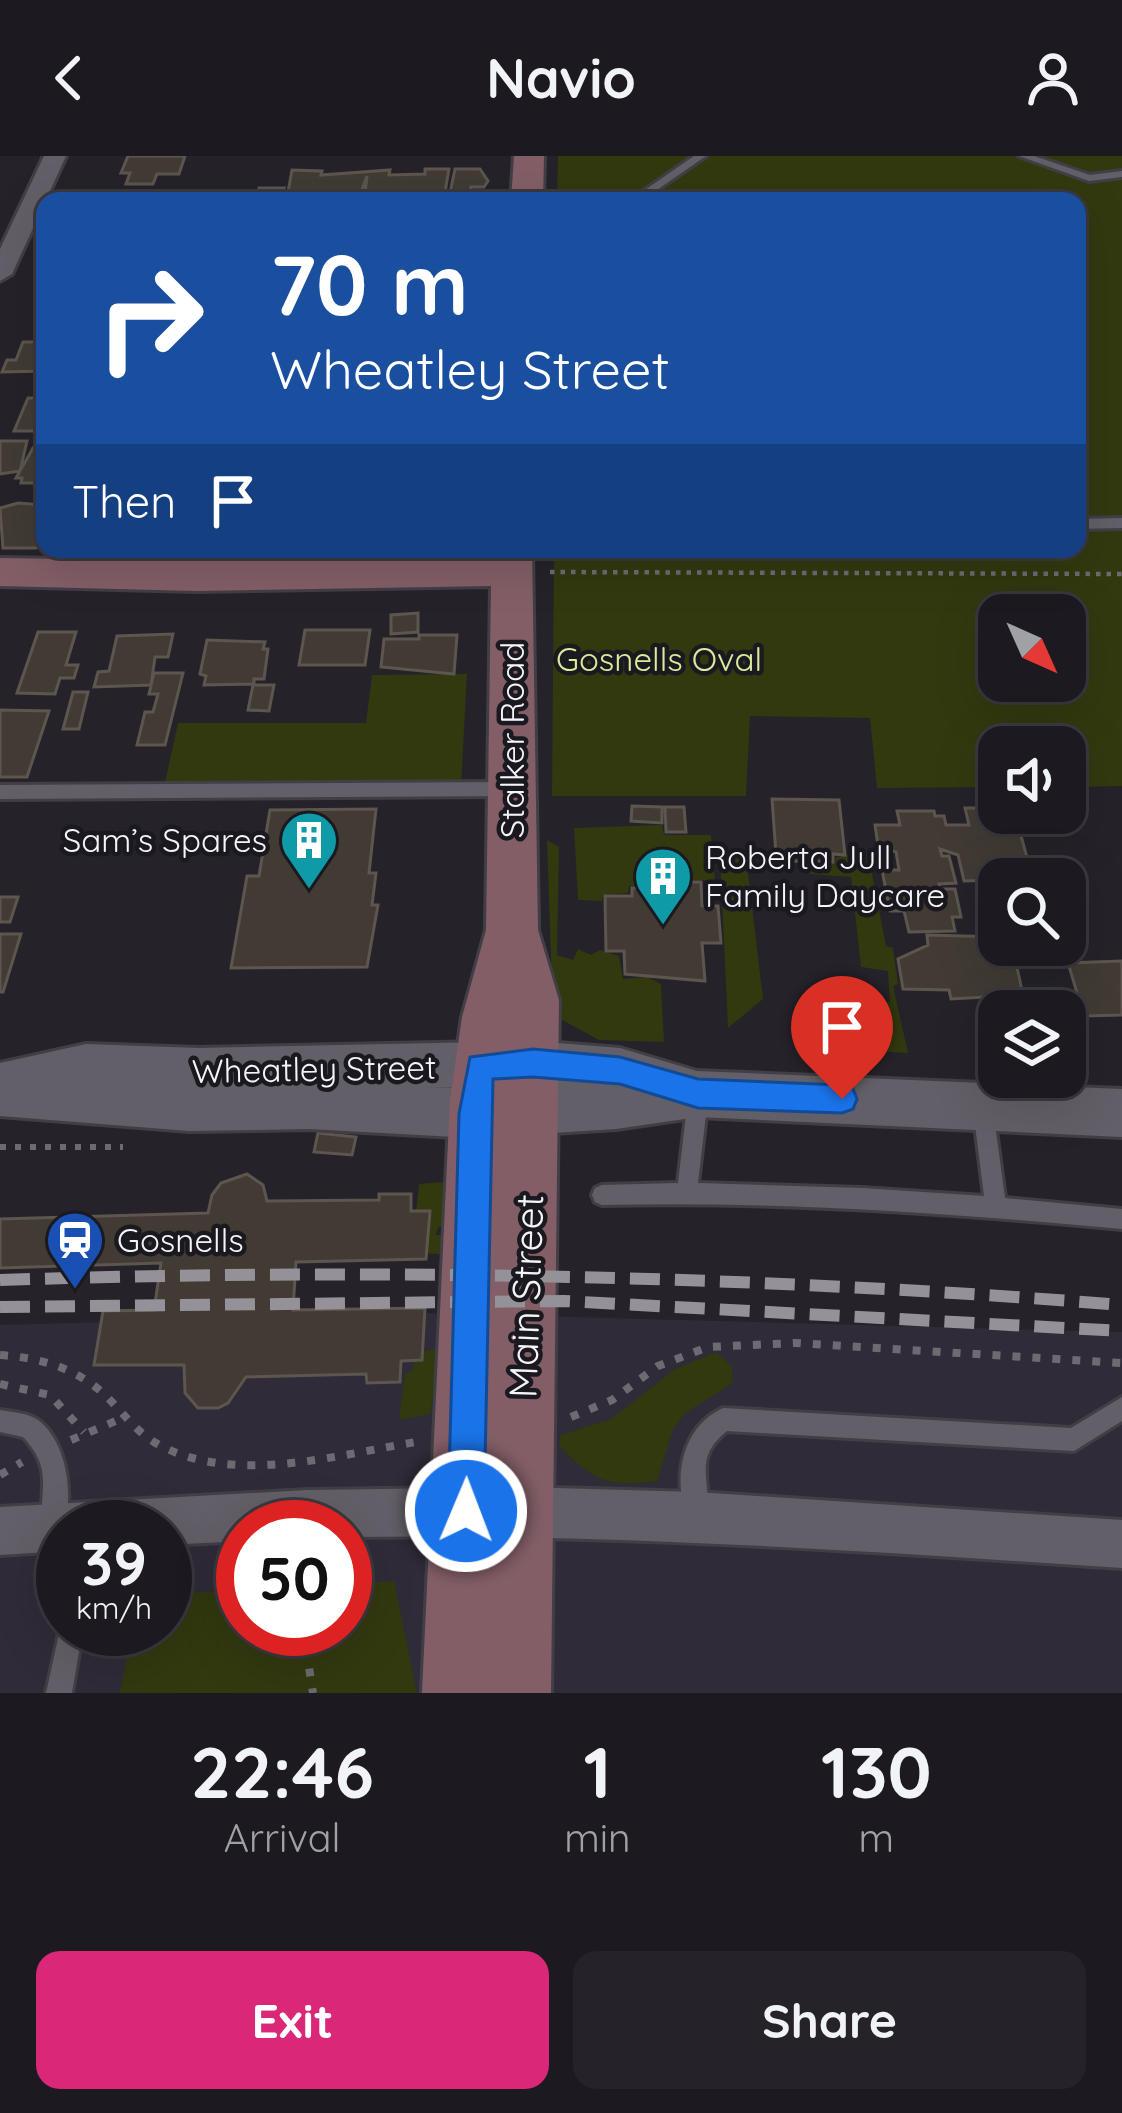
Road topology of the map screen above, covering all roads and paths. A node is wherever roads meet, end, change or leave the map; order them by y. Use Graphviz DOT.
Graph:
graph roads {
  1 [pos="55,156"];
  2 [pos="529,156"];
  3 [pos="701,156"];
  4 [pos="1024,156"];
  5 [pos="1122,174"];
  6 [pos="38,192"];
  7 [pos="527,192"];
  8 [pos="647,192"];
  9 [pos="36,197"];
  10 [pos="0,274"];
  11 [pos="1122,523"];
  12 [pos="1086,524"];
  13 [pos="512,560"];
  14 [pos="0,572"];
  15 [pos="1122,574"];
  16 [pos="514,789"];
  17 [pos="0,792"];
  18 [pos="0,1083"];
  19 [pos="505,1089"];
  20 [pos="0,1094"];
  21 [pos="698,1094"];
  22 [pos="982,1104"];
  23 [pos="1122,1113"];
  24 [pos="0,1147"];
  25 [pos="123,1147"];
  26 [pos="687,1192"];
  27 [pos="602,1195"];
  28 [pos="996,1206"];
  29 [pos="1122,1219"];
  30 [pos="0,1355"];
  31 [pos="1122,1363"];
  32 [pos="0,1384"];
  33 [pos="1122,1408"];
  34 [pos="126,1417"];
  35 [pos="0,1421"];
  36 [pos="555,1424"];
  37 [pos="418,1442"];
  38 [pos="307,1456"];
  39 [pos="22,1462"];
  40 [pos="0,1475"];
  41 [pos="306,1479"];
  42 [pos="60,1500"];
  43 [pos="494,1511"];
  44 [pos="696,1516"];
  45 [pos="192,1522"];
  46 [pos="36,1529"];
  47 [pos="0,1531"];
  48 [pos="1122,1544"];
  49 [pos="66,1656"];
  50 [pos="307,1656"];
  51 [pos="59,1693"];
  52 [pos="313,1693"];
  53 [pos="458,1693"];
  54 [pos="515,1693"];
  1 -- 6 [label="street"];
  2 -- 7 [label="main road"];
  3 -- 8 [label="lane"];
  4 -- 5 [label="lane"];
  9 -- 10 [label="street"];
  11 -- 12 [label="lane"];
  13 -- 14 [label="main road"];
  13 -- 15 [label="path"];
  13 -- 16 [label="main road, Stalker Road"];
  16 -- 17 [label="lane"];
  16 -- 19 [label="main road, Stalker Road"];
  18 -- 19 [label="street, Wheatley Street"];
  19 -- 20 [label="street, Wheatley Street"];
  19 -- 21 [label="street, Wheatley Street"];
  19 -- 43 [label="main road, Main Street"];
  21 -- 22 [label="street, Wheatley Street"];
  21 -- 26 [label="lane"];
  22 -- 23 [label="street, Wheatley Street"];
  22 -- 28 [label="lane"];
  24 -- 25 [label="path"];
  26 -- 27 [label="lane"];
  26 -- 28 [label="lane"];
  28 -- 29 [label="lane"];
  30 -- 34 [label="path"];
  31 -- 36 [label="path"];
  32 -- 34 [label="path"];
  33 -- 44 [label="lane"];
  34 -- 38 [label="path"];
  35 -- 42 [label="lane"];
  37 -- 38 [label="path"];
  38 -- 41 [label="path"];
  39 -- 40 [label="path"];
  43 -- 44 [label="street"];
  43 -- 45 [label="street"];
  43 -- 53 [label="main road, Main Street"];
  43 -- 54 [label="main road, Main Street"];
  44 -- 48 [label="street"];
  46 -- 47 [label="street"];
  49 -- 51 [label="lane"];
  50 -- 52 [label="path"];
}
